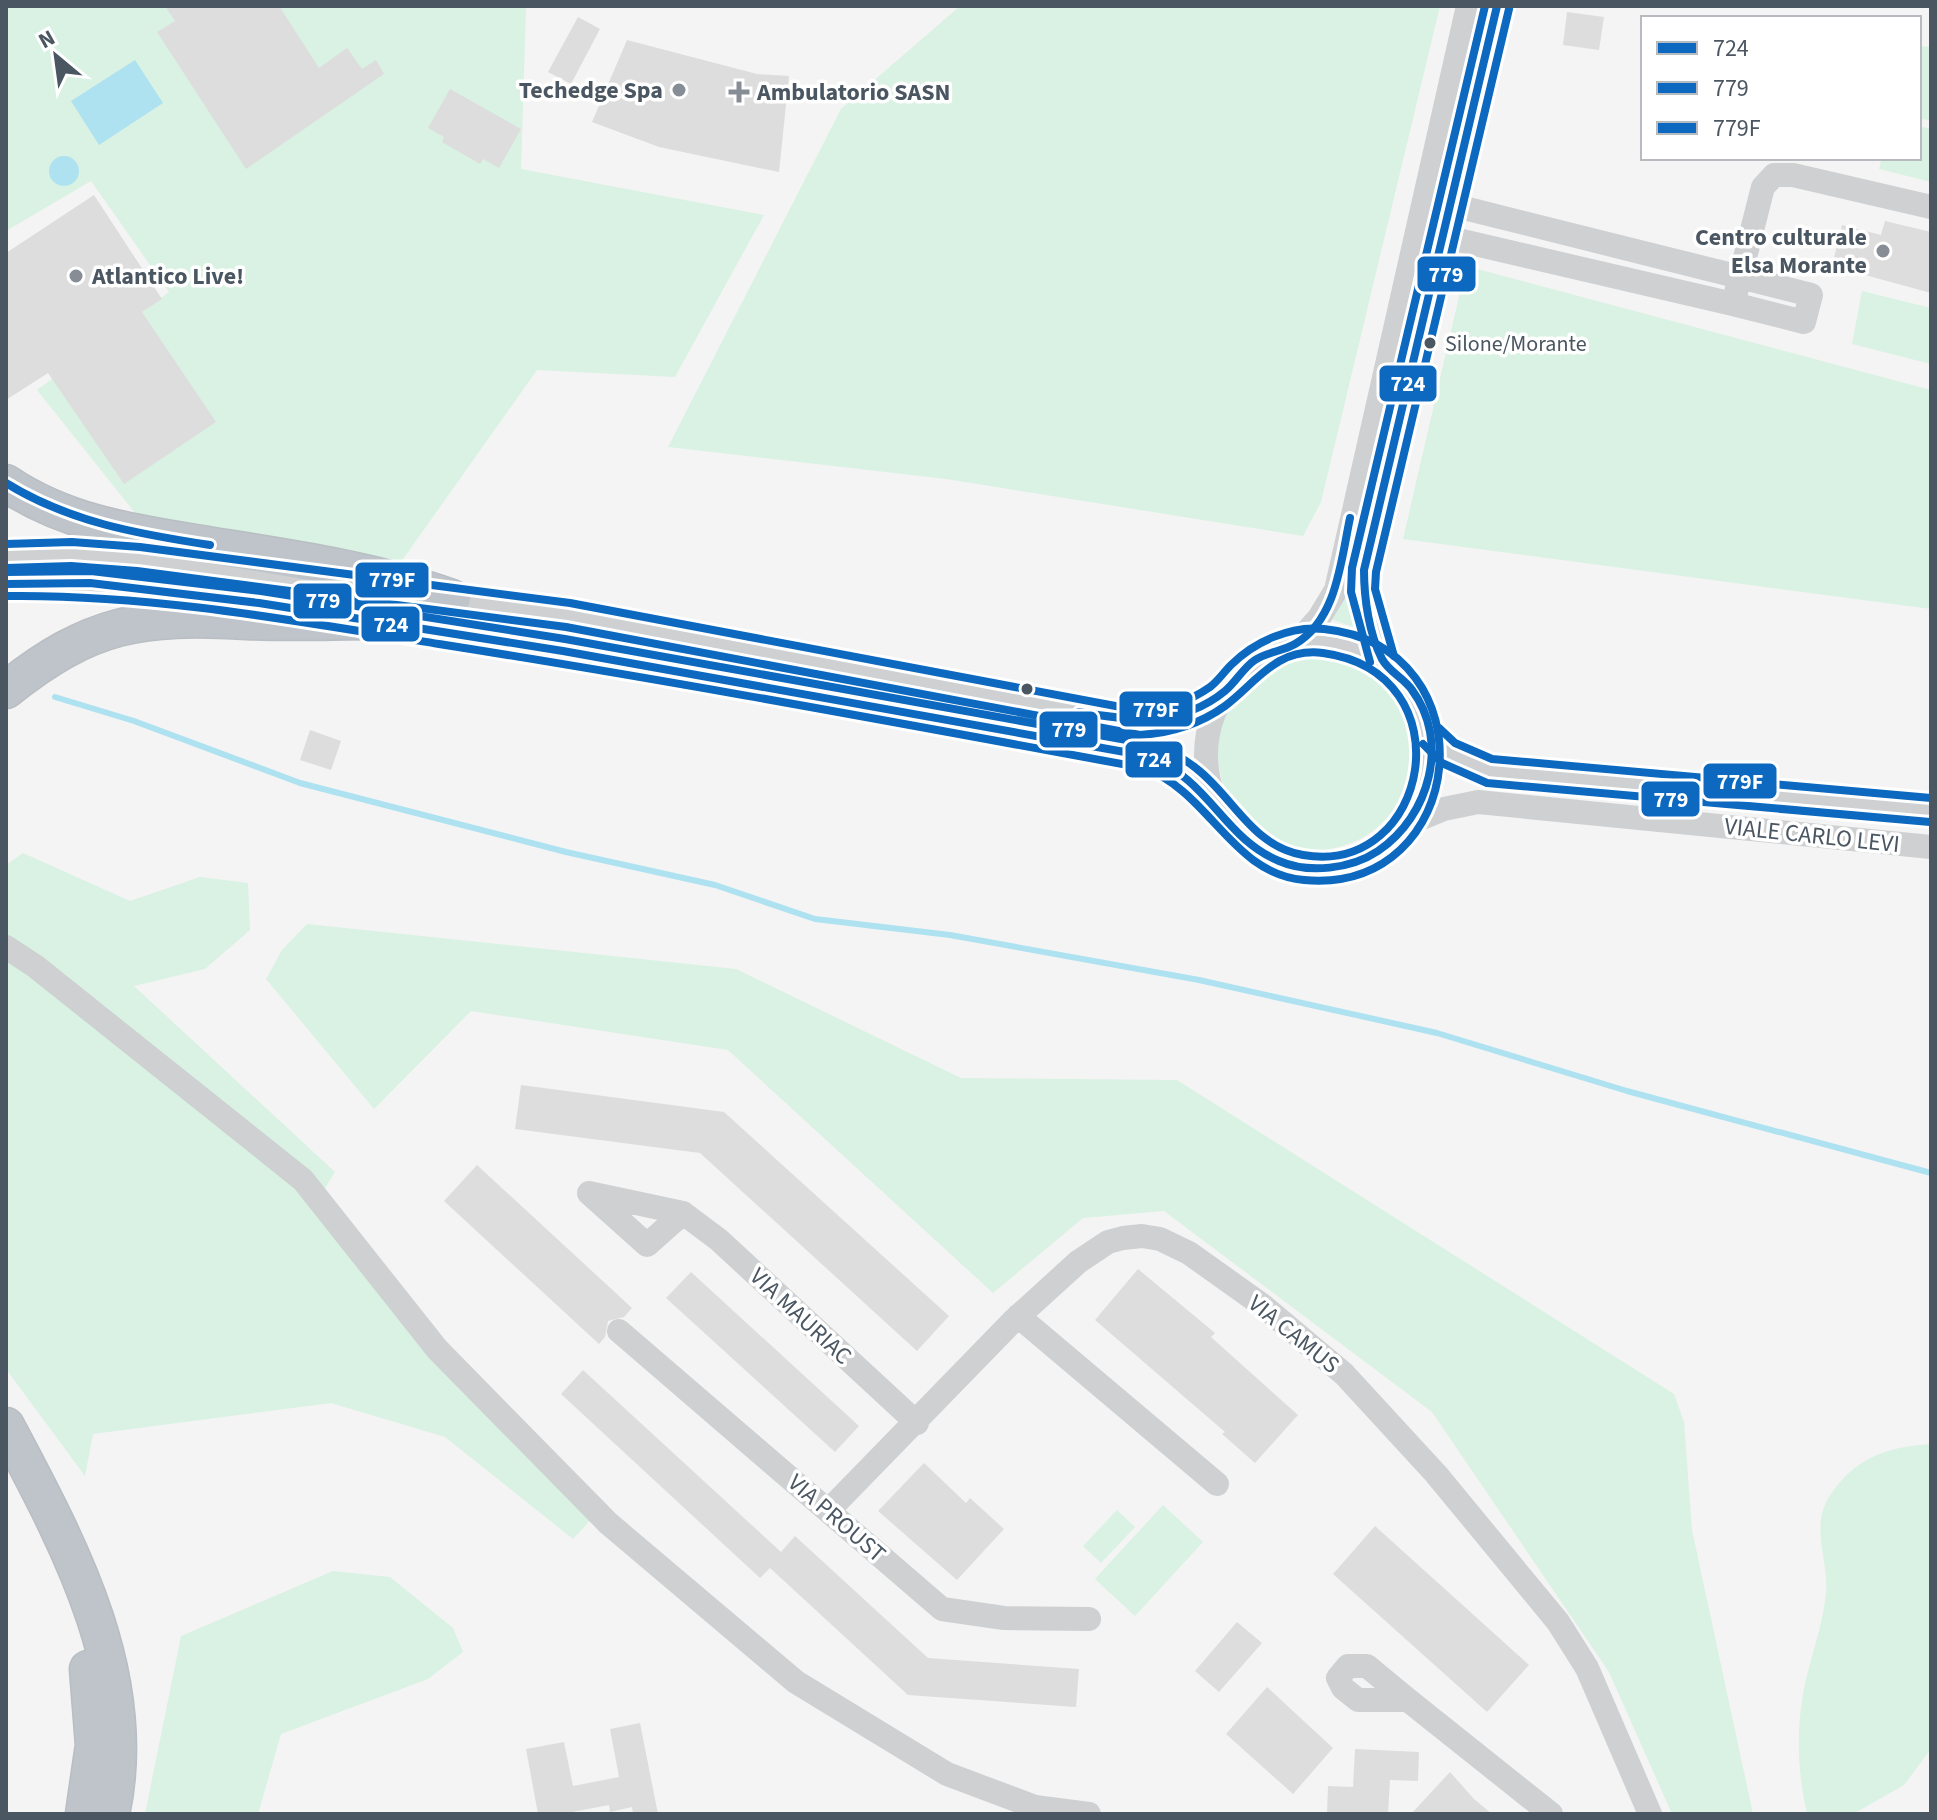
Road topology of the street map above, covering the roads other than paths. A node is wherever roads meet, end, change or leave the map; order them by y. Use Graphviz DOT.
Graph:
graph roads {
  1 [pos="1468,6"];
  2 [pos="1497,6"];
  3 [pos="1452,205"];
  4 [pos="1931,207"];
  5 [pos="1445,237"];
  6 [pos="1740,277"];
  7 [pos="1733,304"];
  8 [pos="6,483"];
  9 [pos="6,556"];
  10 [pos="6,584"];
  11 [pos="452,598"];
  12 [pos="377,621"];
  13 [pos="1297,643"];
  14 [pos="1382,659"];
  15 [pos="6,690"];
  16 [pos="1225,690"];
  17 [pos="1431,736"];
  18 [pos="1214,800"];
  19 [pos="1931,810"];
  20 [pos="1410,823"];
  21 [pos="1931,847"];
  22 [pos="6,947"];
  23 [pos="683,1213"];
  24 [pos="1018,1316"];
  25 [pos="619,1331"];
  26 [pos="917,1423"];
  27 [pos="6,1426"];
  28 [pos="6,1462"];
  29 [pos="1217,1484"];
  30 [pos="829,1510"];
  31 [pos="1089,1619"];
  32 [pos="1408,1700"];
  33 [pos="84,1814"];
  34 [pos="111,1814"];
  35 [pos="1089,1814"];
  36 [pos="1551,1814"];
  37 [pos="1650,1814"];
  1 -- 13 [label="street"];
  2 -- 3 [label="street"];
  3 -- 5 [label="street"];
  3 -- 6 [label="street"];
  4 -- 6 [label="street"];
  5 -- 7 [label="street"];
  5 -- 14 [label="street"];
  6 -- 7 [label="street"];
  6 -- 7 [label="street"];
  8 -- 11 [label="highway"];
  9 -- 11 [label="street"];
  10 -- 12 [label="street"];
  11 -- 16 [label="street"];
  12 -- 15 [label="highway"];
  12 -- 18 [label="street"];
  13 -- 14 [label="street"];
  13 -- 16 [label="street"];
  14 -- 17 [label="street"];
  16 -- 18 [label="street"];
  17 -- 19 [label="street, VIALE CARLO LEVI"];
  17 -- 20 [label="street"];
  18 -- 20 [label="street"];
  20 -- 21 [label="street, VIALE CARLO LEVI"];
  22 -- 35 [label="street"];
  23 -- 26 [label="street, VIA MAURIAC"];
  24 -- 26 [label="street, VIA CAMUS"];
  24 -- 29 [label="street"];
  24 -- 37 [label="street, VIA CAMUS"];
  25 -- 30 [label="street, VIA PROUST"];
  26 -- 30 [label="street, VIA CAMUS"];
  27 -- 34 [label="highway"];
  28 -- 33 [label="highway"];
  30 -- 31 [label="street, VIA PROUST"];
  32 -- 36 [label="street"];
}
